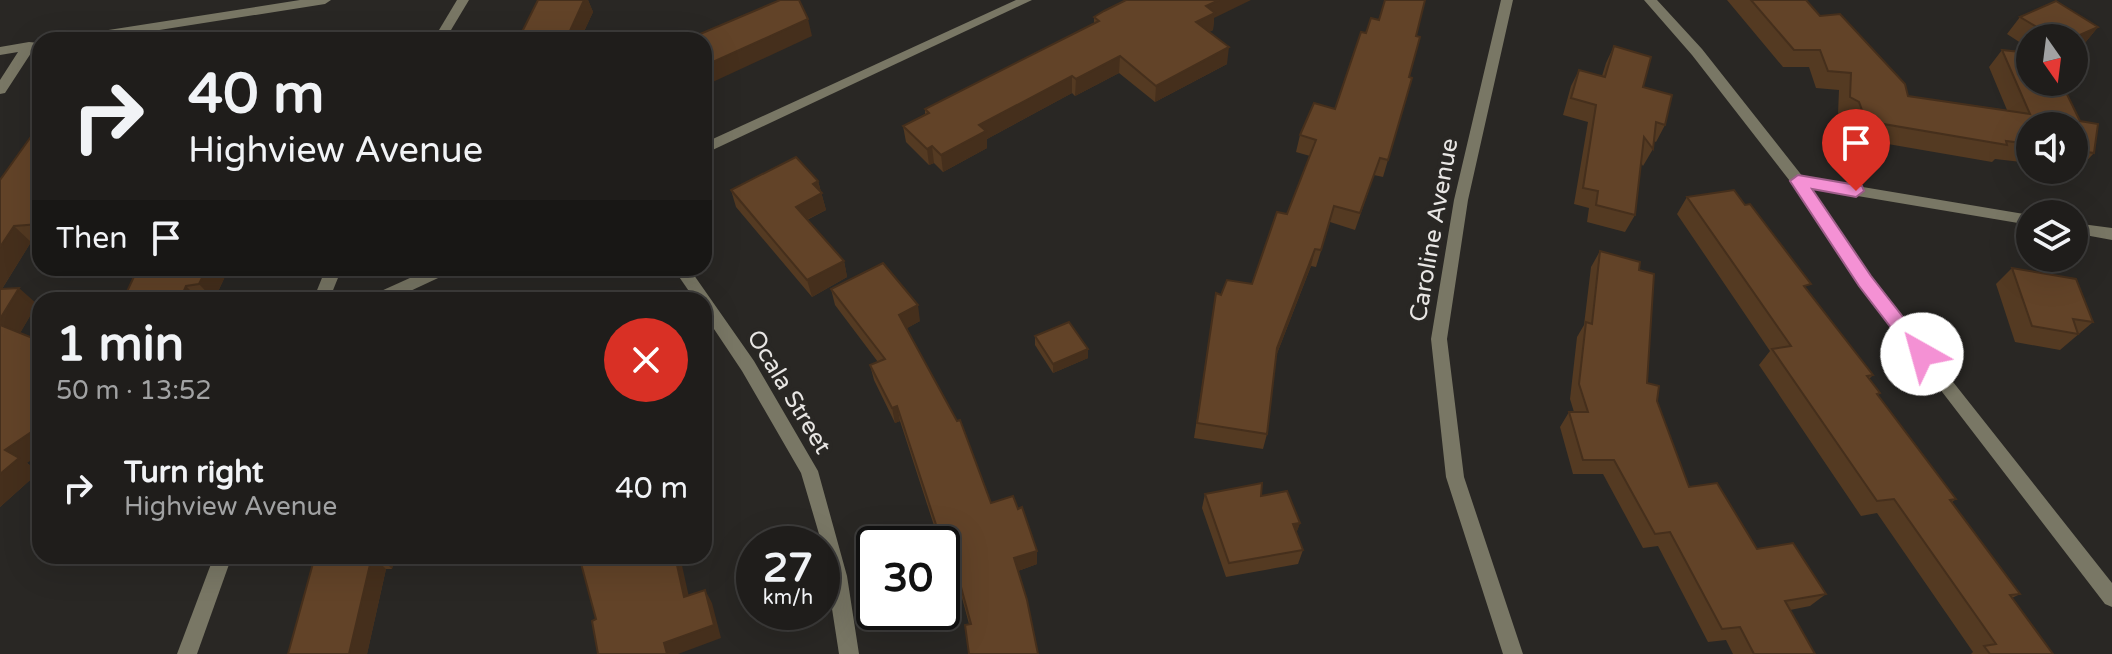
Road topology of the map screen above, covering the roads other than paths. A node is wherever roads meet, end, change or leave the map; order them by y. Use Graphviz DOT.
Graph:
graph roads {
  1 [pos="325,0"];
  2 [pos="463,0"];
  3 [pos="1026,0"];
  4 [pos="1507,0"];
  5 [pos="1650,0"];
  6 [pos="121,32"];
  7 [pos="444,32"];
  8 [pos="32,46"];
  9 [pos="32,50"];
  10 [pos="0,51"];
  11 [pos="0,90"];
  12 [pos="712,145"];
  13 [pos="1798,181"];
  14 [pos="2016,218"];
  15 [pos="2088,230"];
  16 [pos="2112,234"];
  17 [pos="428,276"];
  18 [pos="394,292"];
  19 [pos="712,312"];
  20 [pos="220,564"];
  21 [pos="2112,598"];
  22 [pos="187,654"];
  23 [pos="849,654"];
  24 [pos="1513,654"];
  1 -- 6 [label="street"];
  2 -- 7 [label="street"];
  3 -- 12 [label="street"];
  4 -- 24 [label="street, Caroline Avenue"];
  5 -- 13 [label="street"];
  8 -- 10 [label="street"];
  9 -- 11 [label="street"];
  13 -- 14 [label="street"];
  13 -- 21 [label="street"];
  15 -- 16 [label="street"];
  17 -- 18 [label="street"];
  19 -- 23 [label="street, Ocala Street"];
  20 -- 22 [label="street"];
}
